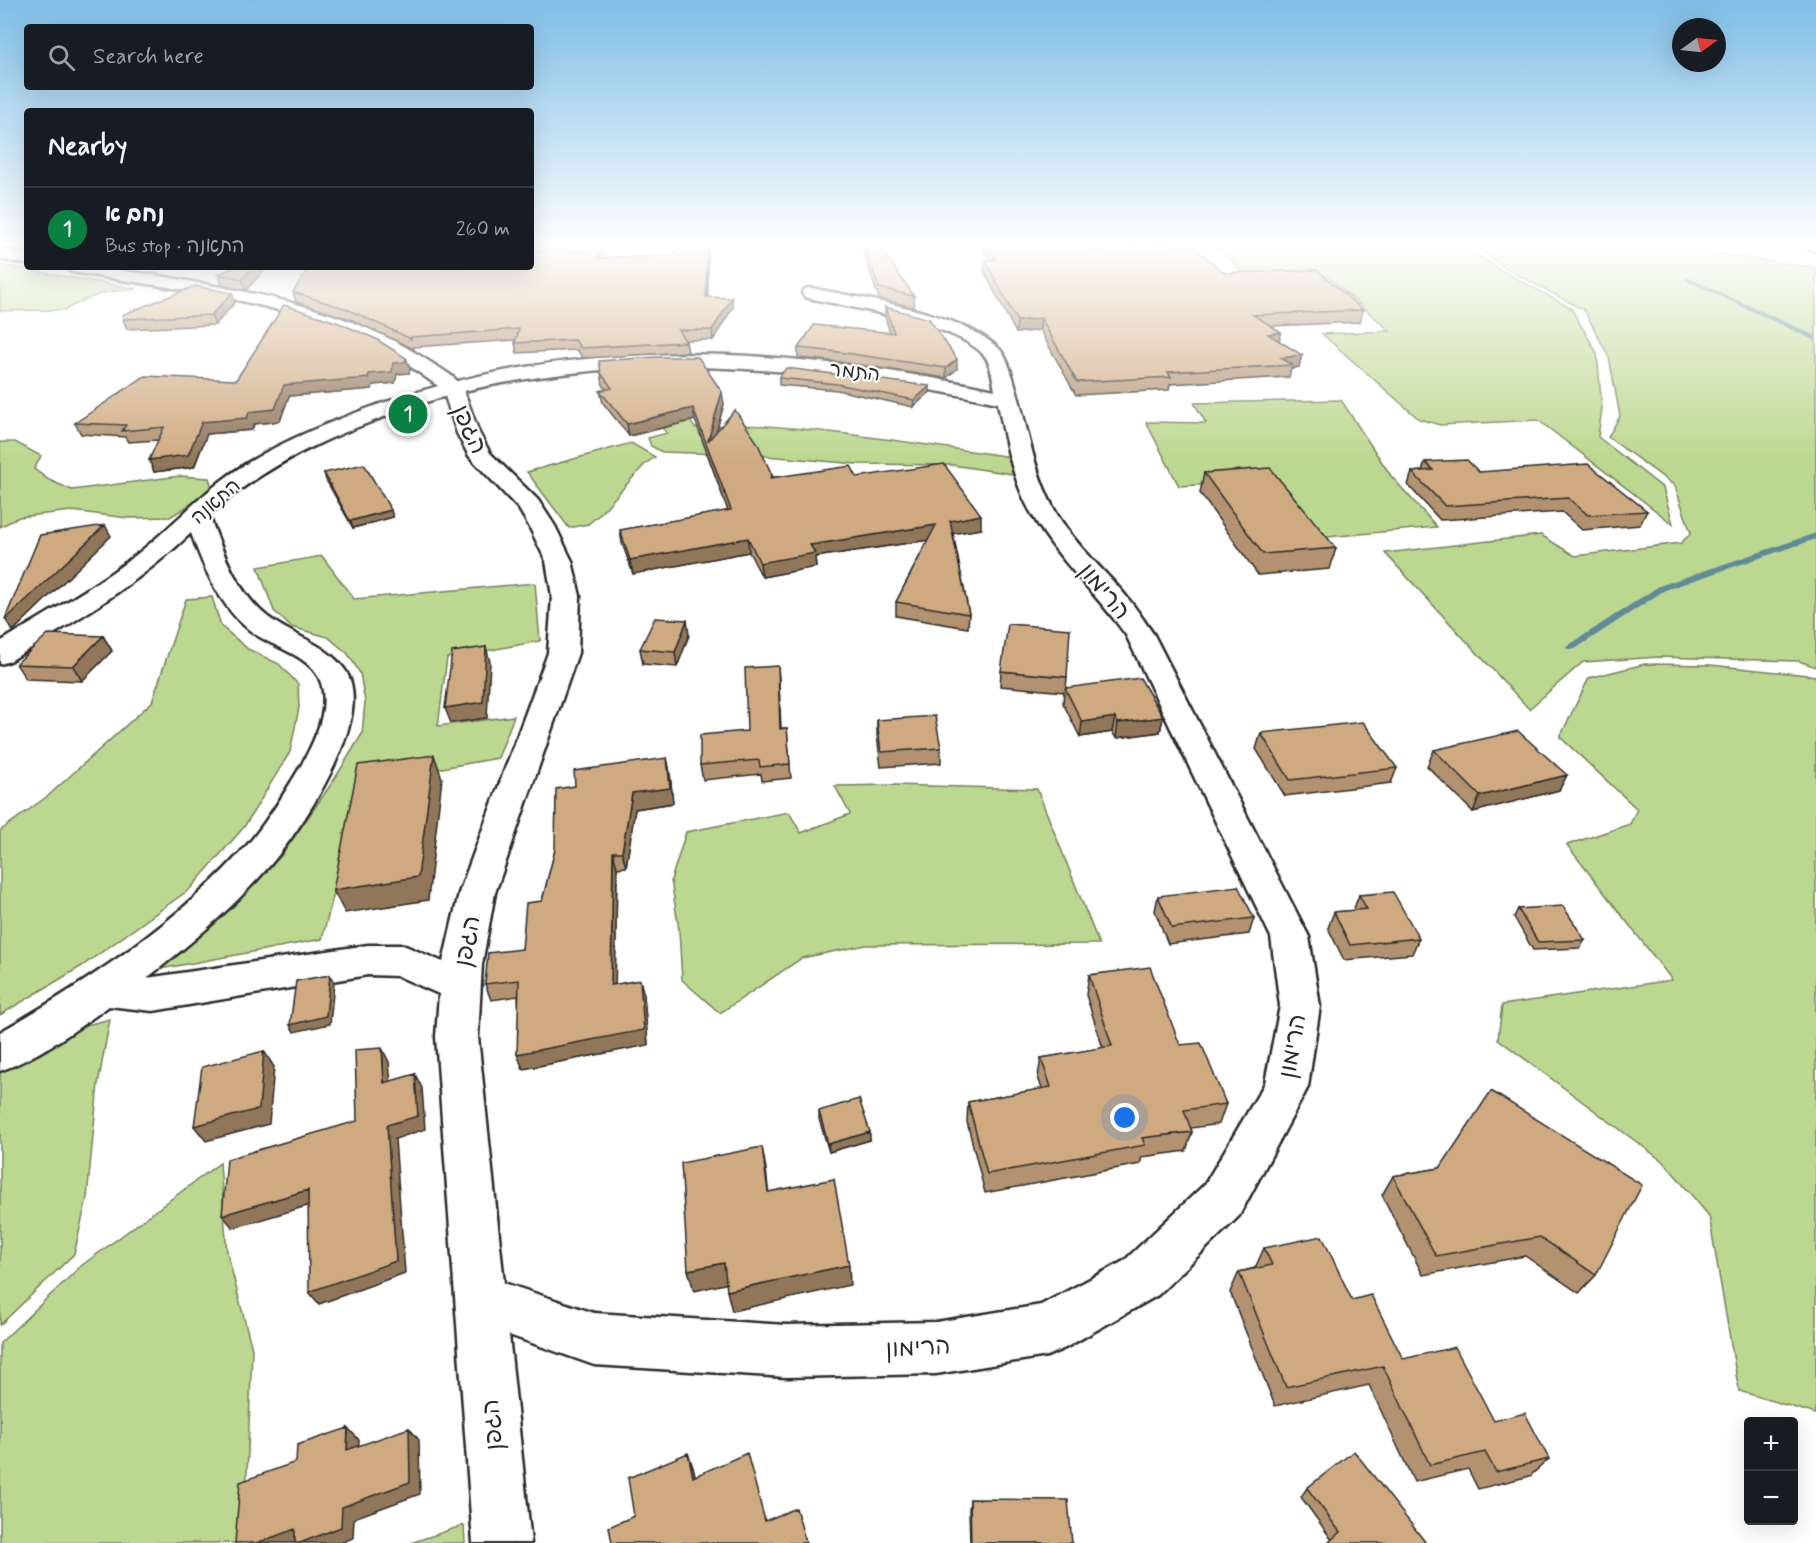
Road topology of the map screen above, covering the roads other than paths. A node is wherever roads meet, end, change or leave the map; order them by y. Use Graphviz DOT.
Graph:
graph roads {
  1 [pos="316,317"];
  2 [pos="912,317"];
  3 [pos="452,387"];
  4 [pos="1006,398"];
  5 [pos="197,515"];
  6 [pos="2,653"];
  7 [pos="458,982"];
  8 [pos="105,989"];
  9 [pos="0,1053"];
  10 [pos="481,1300"];
  11 [pos="502,1543"];
  1 -- 3 [label="street"];
  2 -- 4 [label="street, הרימון"];
  3 -- 4 [label="street, התמר"];
  3 -- 5 [label="street, התאנה"];
  3 -- 7 [label="street, הגפן"];
  4 -- 10 [label="street, הרימון"];
  5 -- 6 [label="street, התאנה"];
  5 -- 8 [label="street"];
  7 -- 8 [label="street"];
  7 -- 10 [label="street, הגפן"];
  8 -- 9 [label="street"];
  10 -- 11 [label="street, הגפן"];
}
